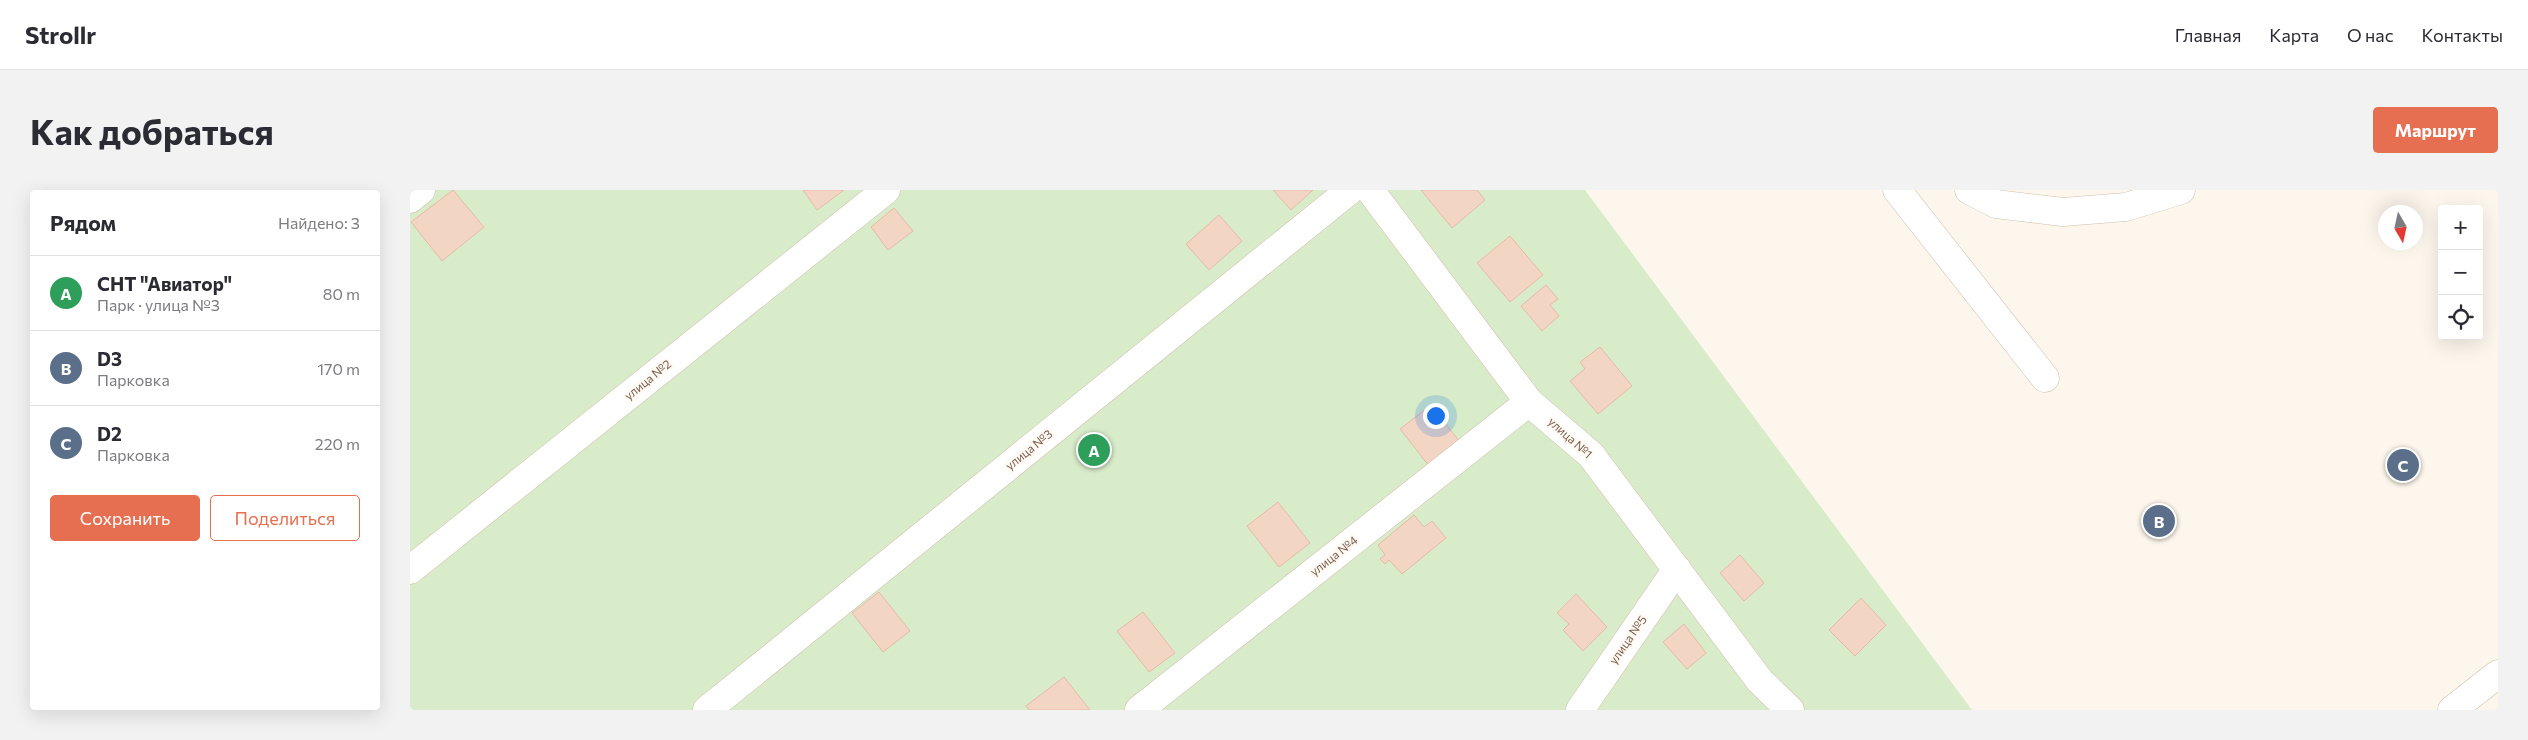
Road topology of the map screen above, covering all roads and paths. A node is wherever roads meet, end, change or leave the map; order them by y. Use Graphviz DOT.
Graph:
graph roads {
  1 [pos="421,190"];
  2 [pos="886,190"];
  3 [pos="1350,190"];
  4 [pos="1370,190"];
  5 [pos="1897,190"];
  6 [pos="1969,190"];
  7 [pos="2181,190"];
  8 [pos="410,199"];
  9 [pos="2045,378"];
  10 [pos="1529,402"];
  11 [pos="1677,569"];
  12 [pos="410,570"];
  13 [pos="2498,674"];
  14 [pos="1760,681"];
  15 [pos="707,710"];
  16 [pos="1139,710"];
  17 [pos="1580,710"];
  18 [pos="1762,710"];
  19 [pos="1790,710"];
  20 [pos="2452,710"];
  1 -- 8 [label="street"];
  2 -- 12 [label="street, улица №2"];
  3 -- 15 [label="street, улица №3"];
  4 -- 10 [label="street, улица №1"];
  5 -- 9 [label="street"];
  6 -- 7 [label="street"];
  10 -- 11 [label="street, улица №1"];
  10 -- 16 [label="street, улица №4"];
  11 -- 14 [label="street, улица №1"];
  11 -- 17 [label="street, улица №5"];
  13 -- 20 [label="street"];
  14 -- 18 [label="street"];
  14 -- 19 [label="street, улица №1"];
}
